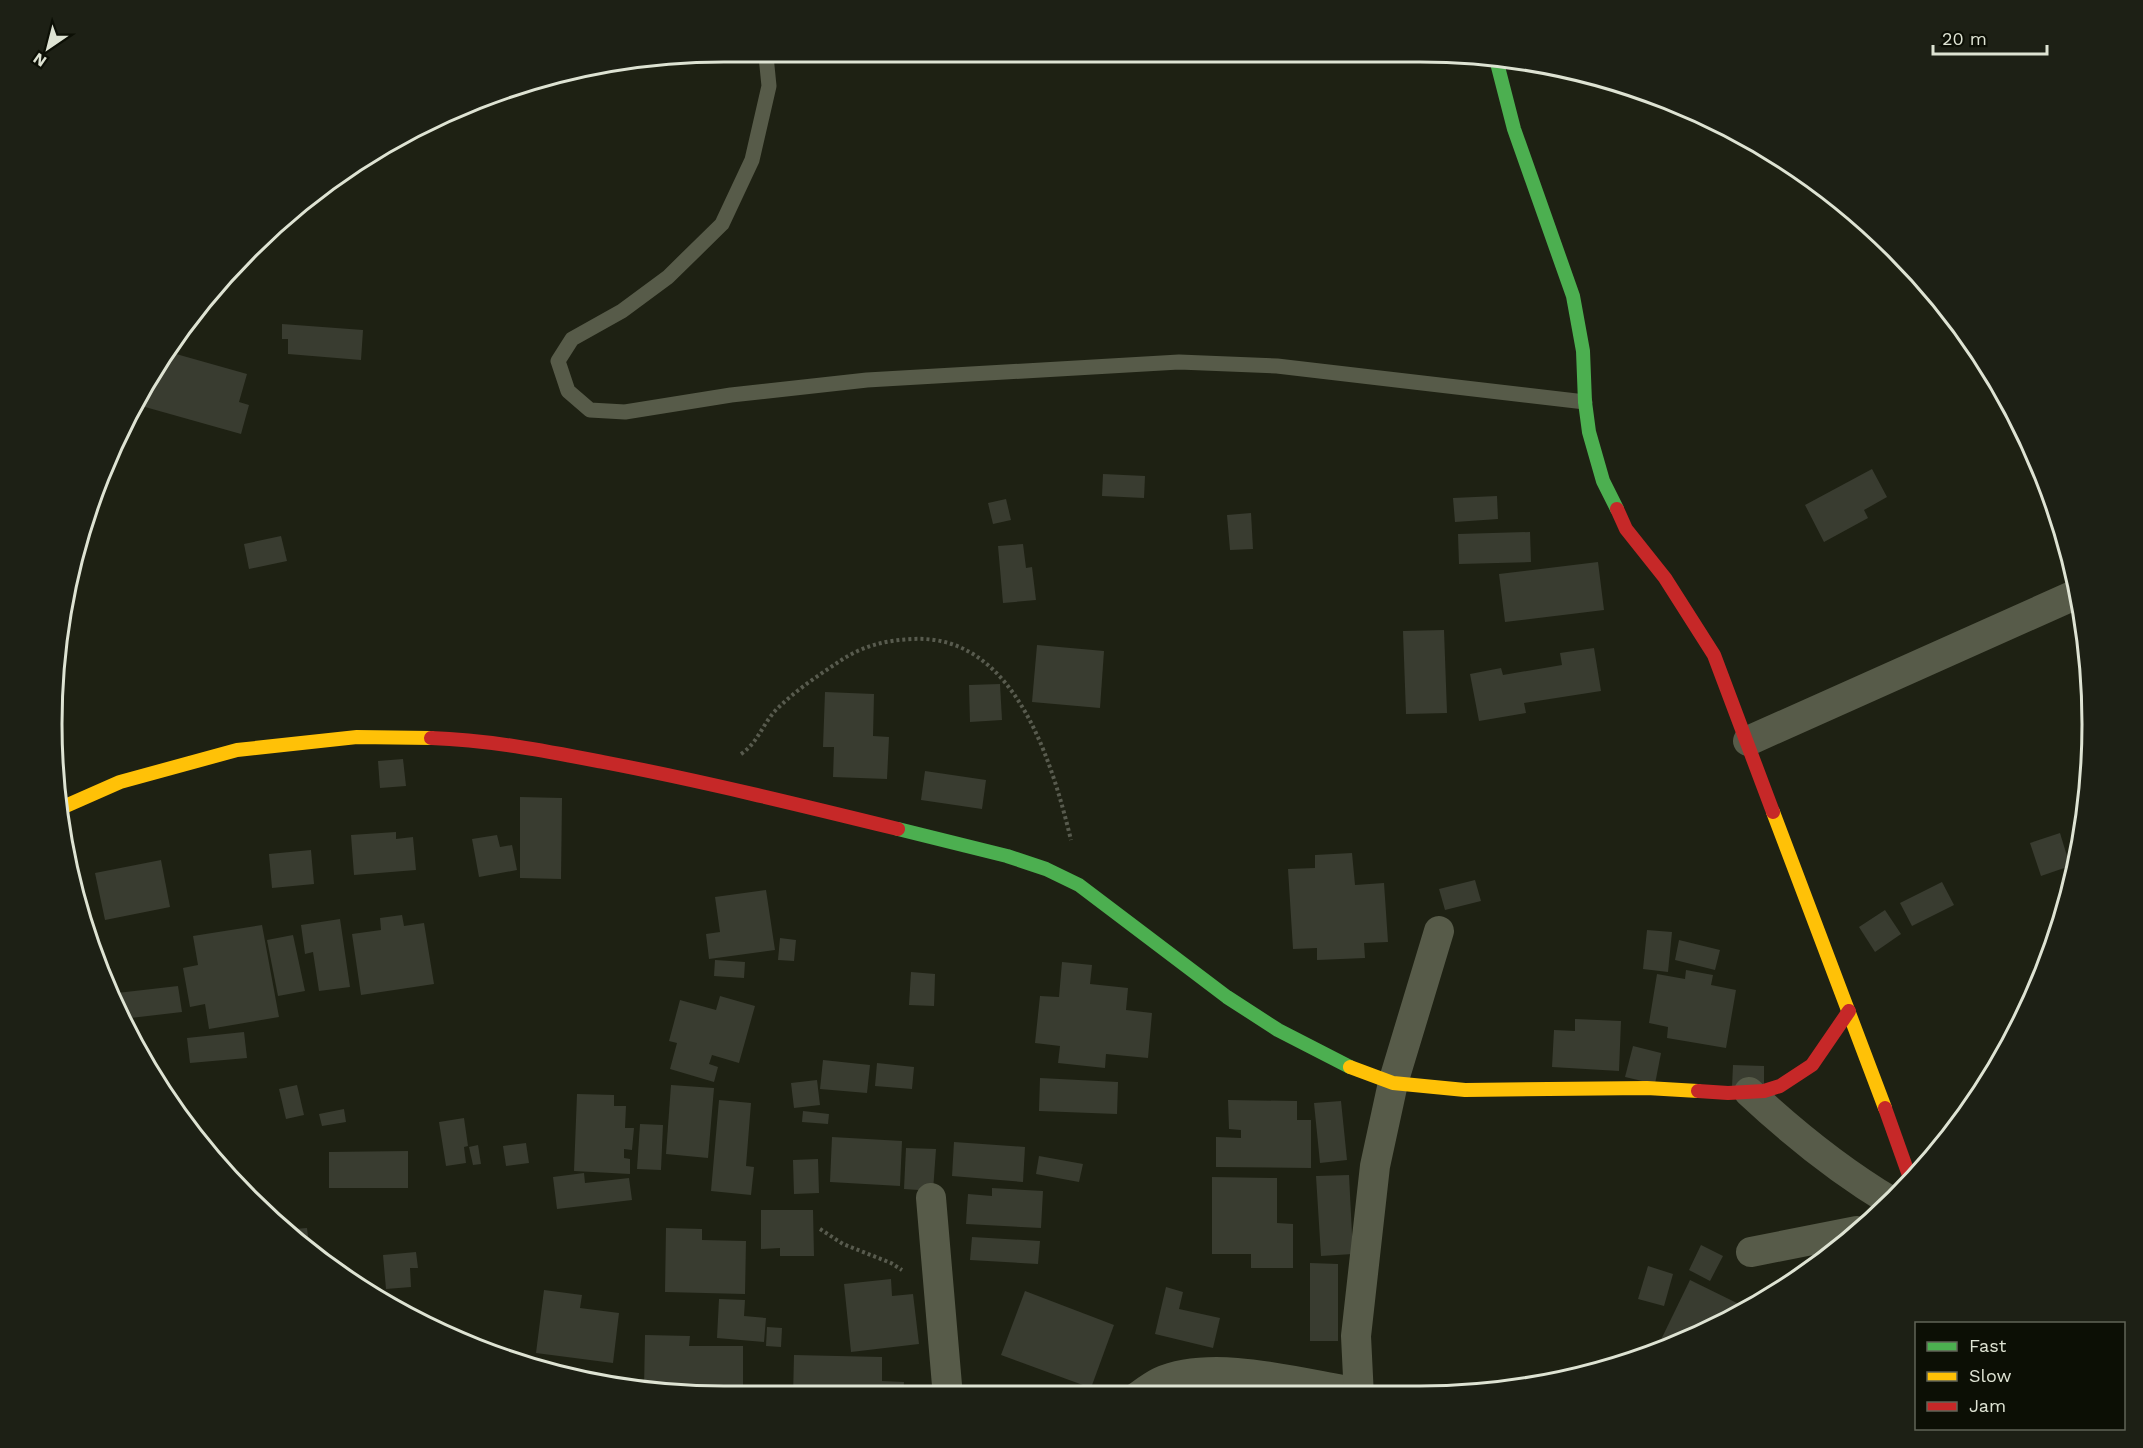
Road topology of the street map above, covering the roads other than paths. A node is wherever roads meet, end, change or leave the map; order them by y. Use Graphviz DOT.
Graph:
graph roads {
  1 [pos="767,62"];
  2 [pos="1498,66"];
  3 [pos="1585,402"];
  4 [pos="2069,597"];
  5 [pos="1748,741"];
  6 [pos="67,806"];
  7 [pos="1439,931"];
  8 [pos="1849,1011"];
  9 [pos="1393,1083"];
  10 [pos="1749,1092"];
  11 [pos="1907,1171"];
  12 [pos="1883,1196"];
  13 [pos="930,1198"];
  14 [pos="1841,1234"];
  15 [pos="1751,1252"];
  16 [pos="947,1386"];
  17 [pos="1153,1386"];
  18 [pos="1312,1386"];
  19 [pos="1359,1386"];
  1 -- 3 [label="lane"];
  2 -- 3 [label="street"];
  3 -- 5 [label="street"];
  4 -- 5 [label="street"];
  5 -- 8 [label="street"];
  6 -- 9 [label="street"];
  7 -- 9 [label="street"];
  8 -- 10 [label="street"];
  8 -- 11 [label="street"];
  9 -- 10 [label="street"];
  9 -- 19 [label="street"];
  10 -- 12 [label="street"];
  13 -- 16 [label="street"];
  14 -- 15 [label="street"];
  17 -- 18 [label="street"];
}
